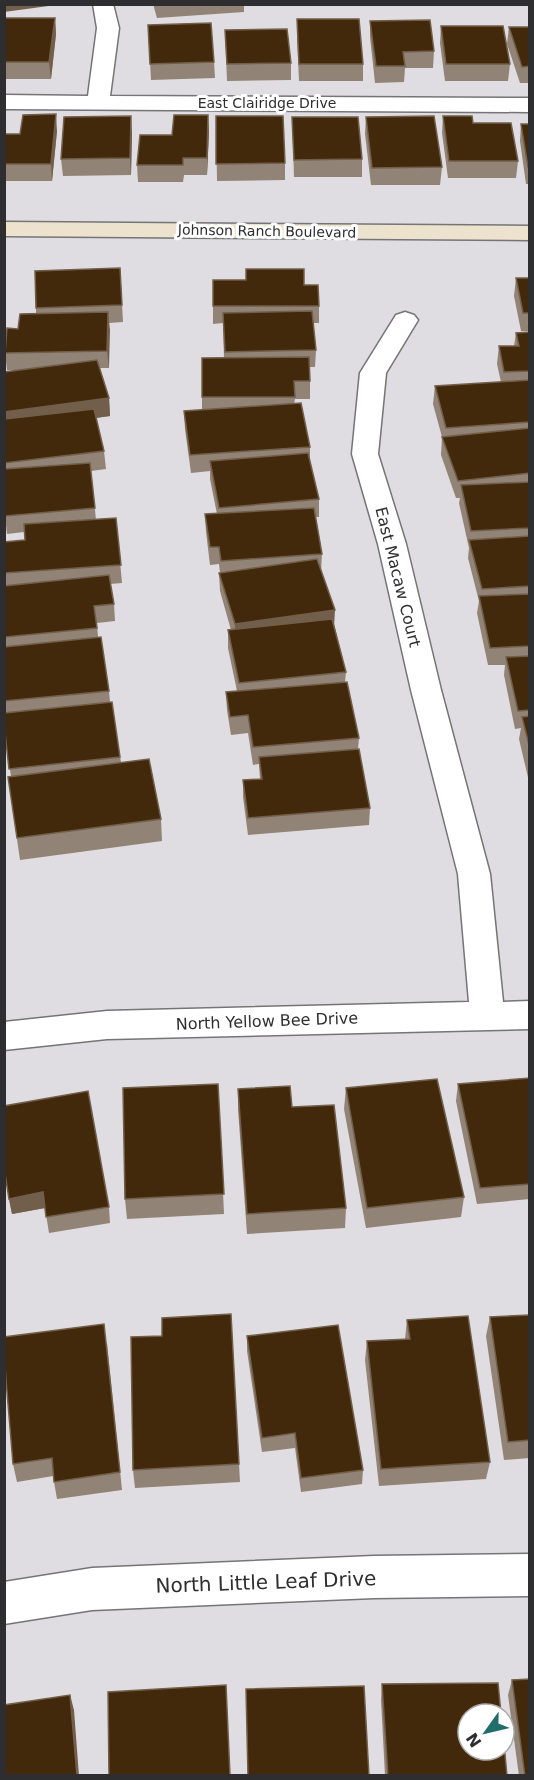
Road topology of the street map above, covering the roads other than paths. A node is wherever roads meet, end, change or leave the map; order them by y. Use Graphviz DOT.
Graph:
graph roads {
  1 [pos="103,4"];
  2 [pos="4,102"];
  3 [pos="98,102"];
  4 [pos="530,105"];
  5 [pos="4,229"];
  6 [pos="530,233"];
  7 [pos="405,320"];
  8 [pos="487,1015"];
  9 [pos="530,1015"];
  10 [pos="4,1036"];
  11 [pos="530,1575"];
  12 [pos="4,1603"];
  1 -- 3 [label="street"];
  2 -- 3 [label="street, East Clairidge Drive"];
  3 -- 4 [label="street, East Clairidge Drive"];
  5 -- 6 [label="street, Johnson Ranch Boulevard"];
  7 -- 8 [label="street, East Macaw Court"];
  8 -- 9 [label="street, North Yellow Bee Drive"];
  8 -- 10 [label="street, North Yellow Bee Drive"];
  11 -- 12 [label="street, North Little Leaf Drive"];
}
